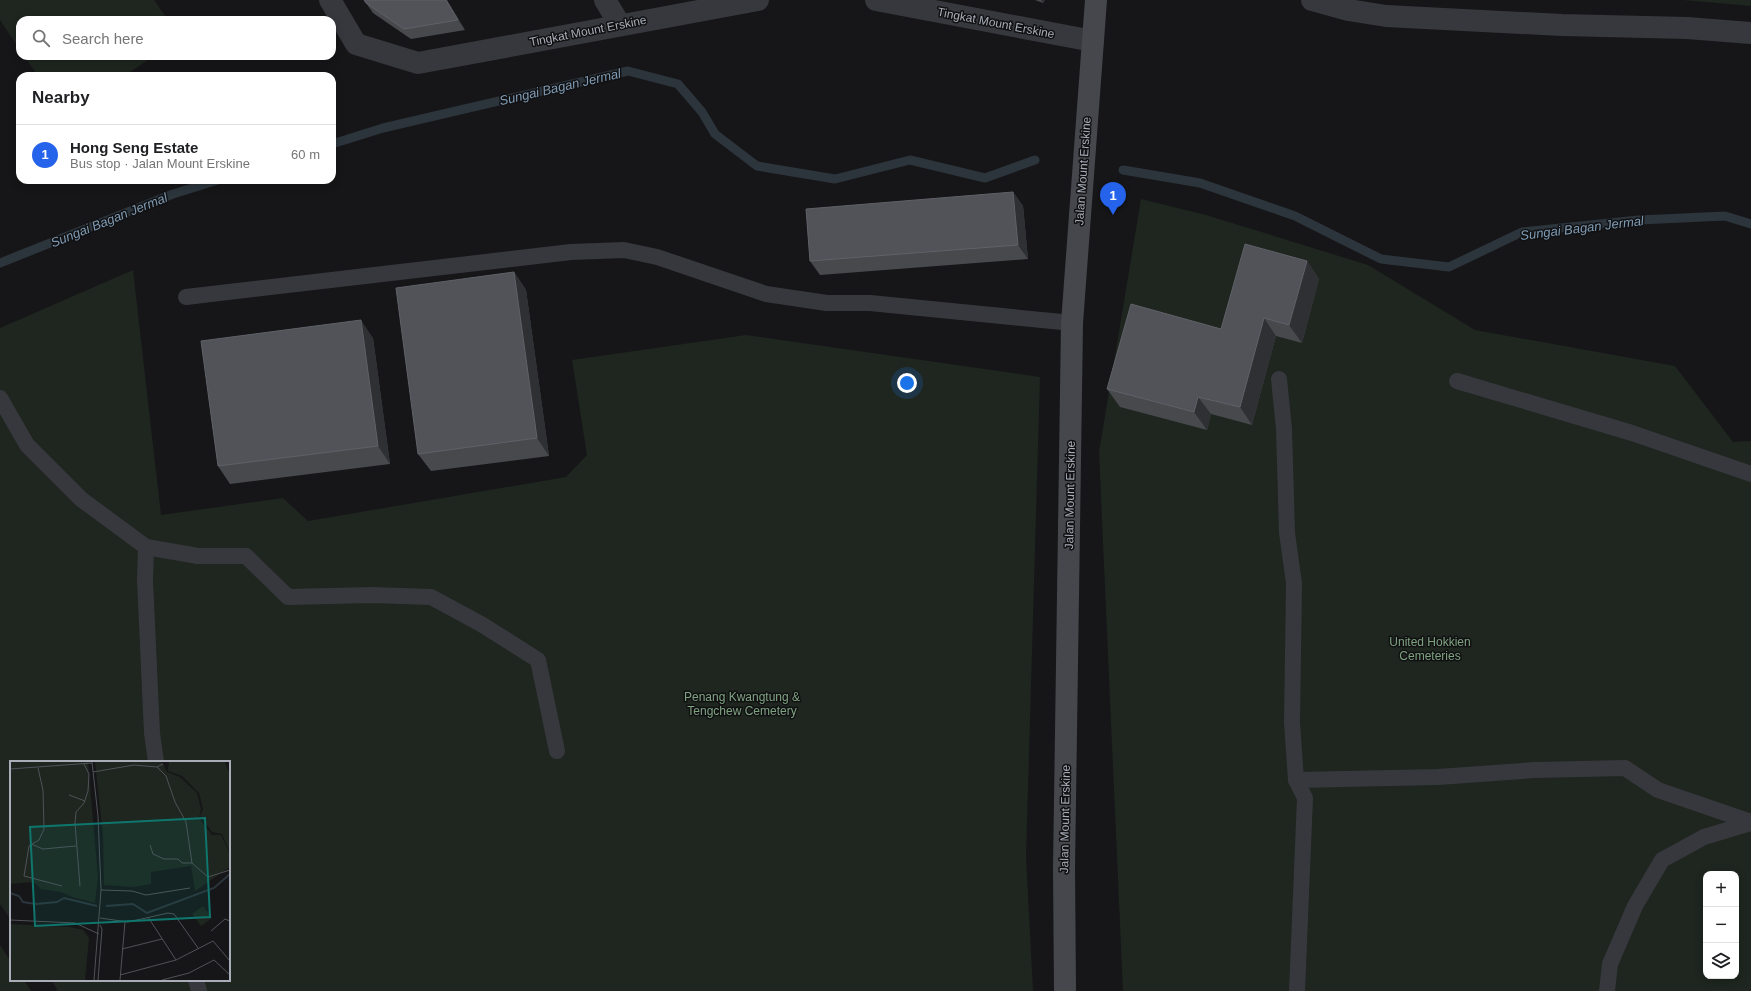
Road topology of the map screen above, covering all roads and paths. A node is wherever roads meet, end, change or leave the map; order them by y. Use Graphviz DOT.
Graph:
graph roads {
  1 [pos="330,0"];
  2 [pos="605,0"];
  3 [pos="758,0"];
  4 [pos="876,0"];
  5 [pos="1096,0"];
  6 [pos="1312,0"];
  7 [pos="620,25"];
  8 [pos="1751,33"];
  9 [pos="1093,41"];
  10 [pos="186,297"];
  11 [pos="1072,323"];
  12 [pos="1279,379"];
  13 [pos="1457,381"];
  14 [pos="0,398"];
  15 [pos="1751,474"];
  16 [pos="146,547"];
  17 [pos="557,751"];
  18 [pos="156,761"];
  19 [pos="1296,780"];
  20 [pos="1751,823"];
  21 [pos="196,981"];
  22 [pos="199,991"];
  23 [pos="1065,991"];
  24 [pos="1297,991"];
  25 [pos="1607,991"];
  1 -- 7 [label="street, Tingkat Mount Erskine"];
  2 -- 7 [label="street"];
  3 -- 7 [label="street, Tingkat Mount Erskine"];
  4 -- 9 [label="street, Tingkat Mount Erskine"];
  5 -- 9 [label="main road, Jalan Mount Erskine"];
  6 -- 8 [label="street"];
  9 -- 11 [label="main road, Jalan Mount Erskine"];
  10 -- 11 [label="lane"];
  11 -- 23 [label="main road, Jalan Mount Erskine"];
  12 -- 19 [label="lane"];
  13 -- 15 [label="lane"];
  14 -- 16 [label="lane"];
  16 -- 17 [label="lane"];
  16 -- 18 [label="lane"];
  19 -- 20 [label="lane"];
  19 -- 24 [label="lane"];
  20 -- 25 [label="lane"];
  21 -- 22 [label="lane"];
}
